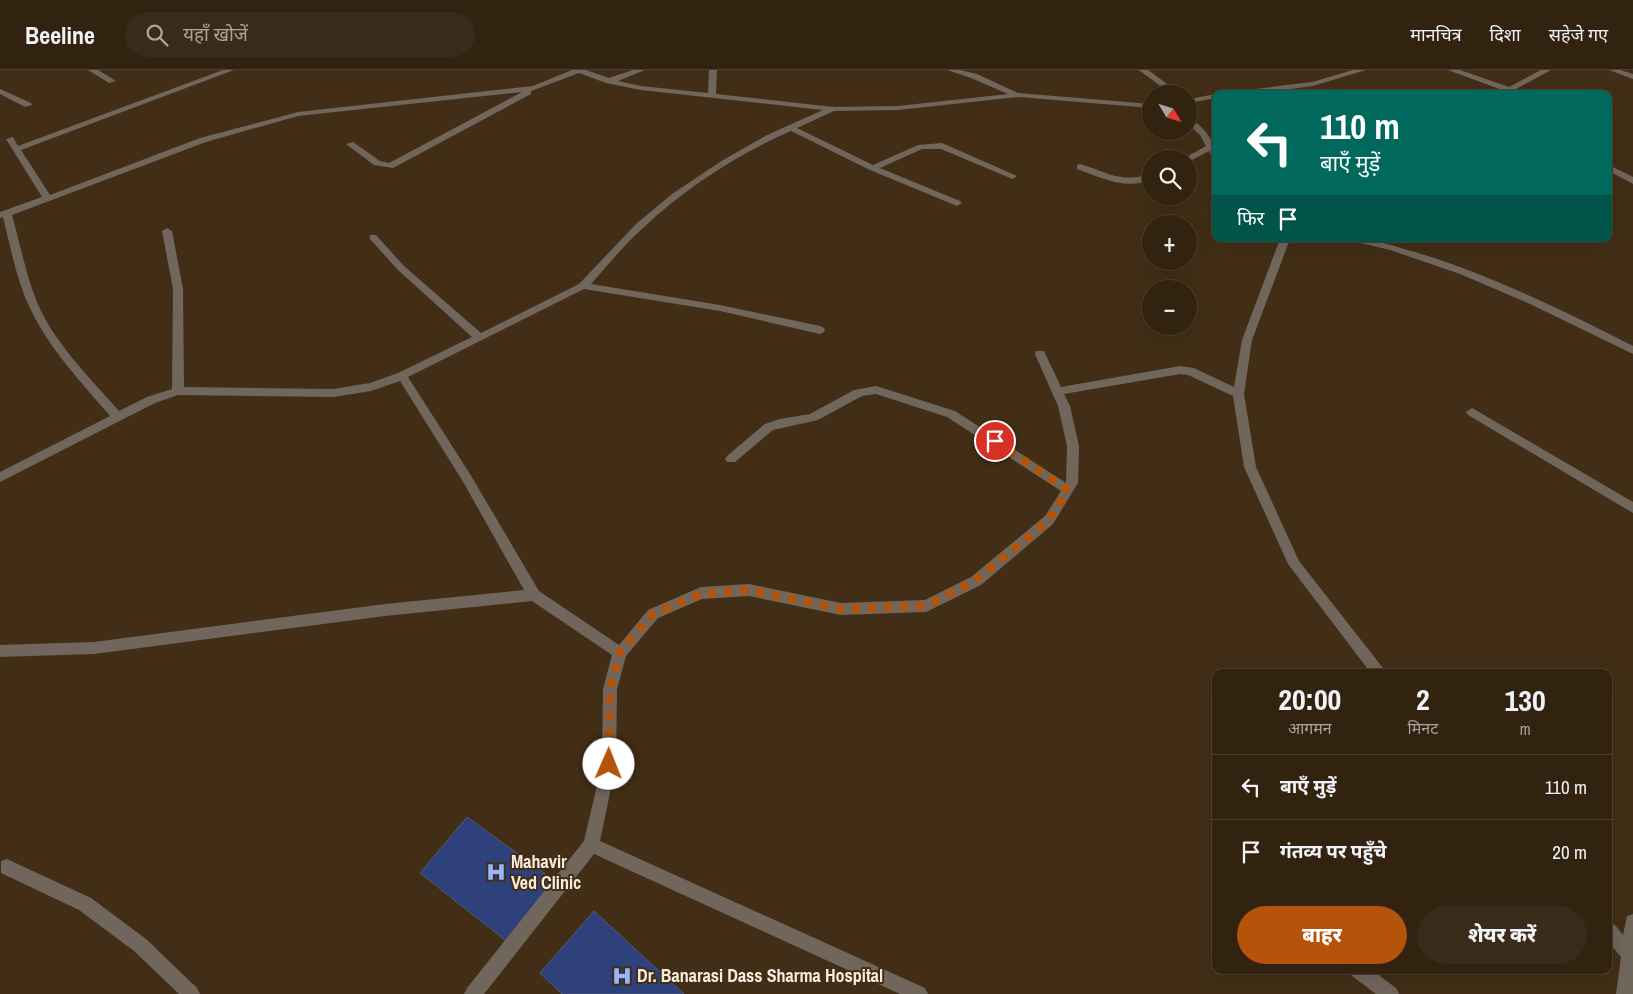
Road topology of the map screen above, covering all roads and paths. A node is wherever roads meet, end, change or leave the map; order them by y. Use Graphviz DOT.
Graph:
graph roads {
  1 [pos="92,70"];
  2 [pos="230,70"];
  3 [pos="579,70"];
  4 [pos="642,70"];
  5 [pos="713,70"];
  6 [pos="951,70"];
  7 [pos="1143,70"];
  8 [pos="1362,70"];
  9 [pos="1452,70"];
  10 [pos="1547,70"];
  11 [pos="1613,70"];
  12 [pos="1633,77"];
  13 [pos="608,80"];
  14 [pos="112,81"];
  15 [pos="1164,85"];
  16 [pos="535,88"];
  17 [pos="1511,89"];
  18 [pos="1263,90"];
  19 [pos="0,91"];
  20 [pos="1017,95"];
  21 [pos="712,97"];
  22 [pos="1212,97"];
  23 [pos="1198,99"];
  24 [pos="28,105"];
  25 [pos="1142,105"];
  26 [pos="833,108"];
  27 [pos="791,128"];
  28 [pos="1198,129"];
  29 [pos="10,139"];
  30 [pos="350,144"];
  31 [pos="1211,146"];
  32 [pos="17,149"];
  33 [pos="1197,154"];
  34 [pos="1080,167"];
  35 [pos="873,168"];
  36 [pos="1612,170"];
  37 [pos="1013,176"];
  38 [pos="1142,181"];
  39 [pos="1633,181"];
  40 [pos="48,199"];
  41 [pos="957,203"];
  42 [pos="4,214"];
  43 [pos="167,231"];
  44 [pos="373,237"];
  45 [pos="1284,242"];
  46 [pos="1367,242"];
  47 [pos="583,286"];
  48 [pos="820,330"];
  49 [pos="479,338"];
  50 [pos="1633,350"];
  51 [pos="1040,354"];
  52 [pos="402,376"];
  53 [pos="178,391"];
  54 [pos="1058,391"];
  55 [pos="1238,394"];
  56 [pos="1472,412"];
  57 [pos="118,416"];
  58 [pos="730,459"];
  59 [pos="0,477"];
  60 [pos="1068,490"];
  61 [pos="1633,508"];
  62 [pos="534,595"];
  63 [pos="0,651"];
  64 [pos="620,652"];
  65 [pos="1376,669"];
  66 [pos="590,845"];
  67 [pos="7,867"];
  68 [pos="1633,922"];
  69 [pos="1612,934"];
  70 [pos="1631,956"];
  71 [pos="1363,974"];
  72 [pos="191,994"];
  73 [pos="473,994"];
  74 [pos="919,994"];
  75 [pos="1390,994"];
  76 [pos="1626,994"];
  1 -- 14 [label="street"];
  2 -- 32 [label="street"];
  3 -- 13 [label="street"];
  3 -- 16 [label="street"];
  4 -- 13 [label="street"];
  5 -- 21 [label="street"];
  6 -- 20 [label="street"];
  7 -- 15 [label="street"];
  8 -- 18 [label="street"];
  9 -- 17 [label="street"];
  10 -- 17 [label="street"];
  11 -- 12 [label="street"];
  13 -- 21 [label="street"];
  16 -- 30 [label="street"];
  16 -- 40 [label="street"];
  19 -- 24 [label="street"];
  20 -- 25 [label="street"];
  20 -- 26 [label="street"];
  21 -- 26 [label="street"];
  22 -- 23 [label="street"];
  26 -- 27 [label="street"];
  27 -- 35 [label="street"];
  27 -- 47 [label="street"];
  28 -- 31 [label="street"];
  29 -- 32 [label="street"];
  31 -- 33 [label="street"];
  32 -- 40 [label="street"];
  34 -- 38 [label="street"];
  35 -- 37 [label="street"];
  35 -- 41 [label="street"];
  36 -- 39 [label="street"];
  40 -- 42 [label="street"];
  42 -- 57 [label="street"];
  43 -- 53 [label="street"];
  44 -- 49 [label="street"];
  45 -- 55 [label="street"];
  46 -- 50 [label="street"];
  47 -- 48 [label="street"];
  47 -- 49 [label="street"];
  49 -- 52 [label="street"];
  51 -- 54 [label="street"];
  52 -- 53 [label="street"];
  52 -- 62 [label="street"];
  53 -- 57 [label="street"];
  54 -- 55 [label="street"];
  54 -- 60 [label="street"];
  55 -- 65 [label="street"];
  56 -- 61 [label="street"];
  57 -- 59 [label="street"];
  58 -- 60 [label="street"];
  60 -- 64 [label="street"];
  62 -- 63 [label="street"];
  62 -- 64 [label="street"];
  64 -- 66 [label="street"];
  66 -- 73 [label="street"];
  66 -- 74 [label="street"];
  67 -- 72 [label="street"];
  68 -- 70 [label="street"];
  69 -- 70 [label="street"];
  70 -- 76 [label="street"];
  71 -- 75 [label="street"];
}
